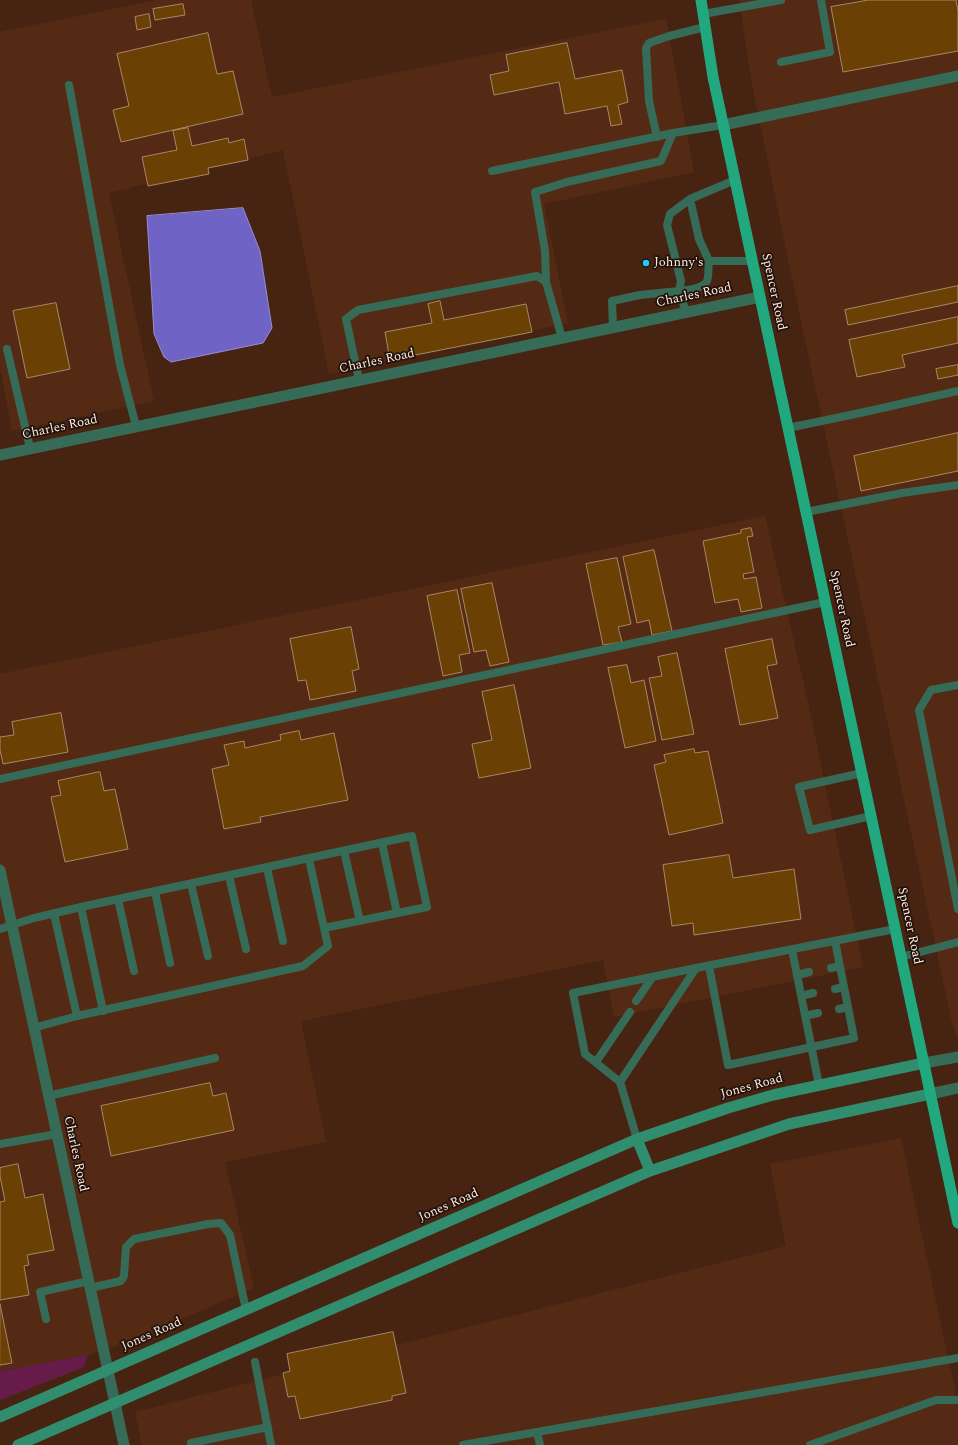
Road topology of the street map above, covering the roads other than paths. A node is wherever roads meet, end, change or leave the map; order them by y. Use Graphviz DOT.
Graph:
graph roads {
  1 [pos="701,0"];
  2 [pos="781,0"];
  3 [pos="821,0"];
  4 [pos="703,14"];
  5 [pos="705,27"];
  6 [pos="781,62"];
  7 [pos="958,76"];
  8 [pos="69,85"];
  9 [pos="723,125"];
  10 [pos="673,133"];
  11 [pos="657,137"];
  12 [pos="492,171"];
  13 [pos="735,180"];
  14 [pos="690,199"];
  15 [pos="709,261"];
  16 [pos="752,261"];
  17 [pos="546,282"];
  18 [pos="679,291"];
  19 [pos="760,297"];
  20 [pos="686,312"];
  21 [pos="613,327"];
  22 [pos="562,338"];
  23 [pos="7,349"];
  24 [pos="358,380"];
  25 [pos="958,391"];
  26 [pos="136,426"];
  27 [pos="788,428"];
  28 [pos="30,448"];
  29 [pos="0,454"];
  30 [pos="958,484"];
  31 [pos="806,512"];
  32 [pos="825,602"];
  33 [pos="958,685"];
  34 [pos="862,773"];
  35 [pos="0,779"];
  36 [pos="871,816"];
  37 [pos="382,843"];
  38 [pos="344,851"];
  39 [pos="309,859"];
  40 [pos="268,868"];
  41 [pos="0,870"];
  42 [pos="229,876"];
  43 [pos="191,884"];
  44 [pos="155,892"];
  45 [pos="118,899"];
  46 [pos="81,907"];
  47 [pos="958,909"];
  48 [pos="397,913"];
  49 [pos="54,914"];
  50 [pos="360,921"];
  51 [pos="13,924"];
  52 [pos="0,928"];
  53 [pos="324,928"];
  54 [pos="895,928"];
  55 [pos="284,941"];
  56 [pos="835,941"];
  57 [pos="958,942"];
  58 [pos="246,949"];
  59 [pos="792,950"];
  60 [pos="208,956"];
  61 [pos="901,957"];
  62 [pos="170,963"];
  63 [pos="709,966"];
  64 [pos="840,966"];
  65 [pos="696,968"];
  66 [pos="831,968"];
  67 [pos="134,971"];
  68 [pos="810,972"];
  69 [pos="797,975"];
  70 [pos="652,978"];
  71 [pos="844,987"];
  72 [pos="835,989"];
  73 [pos="813,994"];
  74 [pos="802,996"];
  75 [pos="636,1001"];
  76 [pos="848,1007"];
  77 [pos="839,1009"];
  78 [pos="103,1011"];
  79 [pos="630,1012"];
  80 [pos="818,1014"];
  81 [pos="77,1016"];
  82 [pos="805,1016"];
  83 [pos="33,1028"];
  84 [pos="812,1047"];
  85 [pos="958,1057"];
  86 [pos="215,1058"];
  87 [pos="596,1062"];
  88 [pos="924,1063"];
  89 [pos="620,1082"];
  90 [pos="819,1085"];
  91 [pos="958,1088"];
  92 [pos="930,1094"];
  93 [pos="48,1096"];
  94 [pos="56,1134"];
  95 [pos="637,1139"];
  96 [pos="0,1144"];
  97 [pos="650,1171"];
  98 [pos="958,1223"];
  99 [pos="89,1285"];
  100 [pos="246,1310"];
  101 [pos="46,1319"];
  102 [pos="958,1358"];
  103 [pos="255,1362"];
  104 [pos="108,1370"];
  105 [pos="958,1400"];
  106 [pos="115,1404"];
  107 [pos="0,1417"];
  108 [pos="268,1427"];
  109 [pos="537,1432"];
  110 [pos="191,1443"];
  111 [pos="18,1445"];
  112 [pos="124,1445"];
  113 [pos="271,1445"];
  114 [pos="464,1445"];
  115 [pos="540,1445"];
  116 [pos="810,1445"];
  1 -- 4 [label="main road, Spencer Road"];
  2 -- 4 [label="lane"];
  3 -- 6 [label="lane"];
  4 -- 5 [label="main road, Spencer Road"];
  5 -- 9 [label="main road, Spencer Road"];
  5 -- 11 [label="lane"];
  7 -- 9 [label="street"];
  8 -- 26 [label="lane"];
  9 -- 10 [label="lane"];
  9 -- 13 [label="main road, Spencer Road"];
  10 -- 11 [label="lane"];
  10 -- 17 [label="lane"];
  11 -- 12 [label="lane"];
  13 -- 14 [label="lane"];
  13 -- 16 [label="main road, Spencer Road"];
  14 -- 15 [label="lane"];
  14 -- 18 [label="lane"];
  15 -- 16 [label="lane"];
  15 -- 18 [label="lane"];
  16 -- 19 [label="main road, Spencer Road"];
  17 -- 22 [label="lane"];
  17 -- 24 [label="lane"];
  18 -- 20 [label="lane"];
  18 -- 21 [label="lane"];
  19 -- 20 [label="street, Charles Road"];
  19 -- 27 [label="main road, Spencer Road"];
  20 -- 21 [label="street, Charles Road"];
  21 -- 22 [label="street, Charles Road"];
  22 -- 24 [label="street, Charles Road"];
  23 -- 28 [label="lane"];
  24 -- 26 [label="street, Charles Road"];
  25 -- 27 [label="lane"];
  26 -- 28 [label="street, Charles Road"];
  27 -- 31 [label="main road, Spencer Road"];
  28 -- 29 [label="street, Charles Road"];
  30 -- 31 [label="lane"];
  31 -- 32 [label="main road, Spencer Road"];
  32 -- 34 [label="main road, Spencer Road"];
  32 -- 35 [label="lane"];
  33 -- 47 [label="lane"];
  34 -- 36 [label="main road, Spencer Road"];
  34 -- 36 [label="lane"];
  36 -- 54 [label="main road, Spencer Road"];
  37 -- 38 [label="lane"];
  37 -- 48 [label="lane"];
  37 -- 48 [label="lane"];
  38 -- 39 [label="lane"];
  38 -- 50 [label="lane"];
  39 -- 40 [label="lane"];
  39 -- 53 [label="lane"];
  40 -- 42 [label="lane"];
  40 -- 55 [label="lane"];
  41 -- 51 [label="street, Charles Road"];
  42 -- 43 [label="lane"];
  42 -- 58 [label="lane"];
  43 -- 44 [label="lane"];
  43 -- 60 [label="lane"];
  44 -- 45 [label="lane"];
  44 -- 62 [label="lane"];
  45 -- 46 [label="lane"];
  45 -- 67 [label="lane"];
  46 -- 49 [label="lane"];
  46 -- 78 [label="lane"];
  48 -- 50 [label="lane"];
  49 -- 51 [label="lane"];
  49 -- 81 [label="lane"];
  50 -- 53 [label="lane"];
  51 -- 52 [label="lane"];
  51 -- 83 [label="street, Charles Road"];
  53 -- 78 [label="lane"];
  54 -- 56 [label="lane"];
  54 -- 61 [label="main road, Spencer Road"];
  56 -- 59 [label="lane"];
  56 -- 64 [label="lane"];
  57 -- 61 [label="lane"];
  59 -- 63 [label="lane"];
  59 -- 69 [label="lane"];
  61 -- 88 [label="main road, Spencer Road"];
  63 -- 65 [label="lane"];
  63 -- 84 [label="lane"];
  64 -- 66 [label="lane"];
  64 -- 71 [label="lane"];
  65 -- 70 [label="lane"];
  65 -- 89 [label="lane"];
  68 -- 69 [label="lane"];
  69 -- 74 [label="lane"];
  70 -- 75 [label="lane"];
  70 -- 87 [label="lane"];
  71 -- 72 [label="lane"];
  71 -- 76 [label="lane"];
  73 -- 74 [label="lane"];
  74 -- 82 [label="lane"];
  76 -- 77 [label="lane"];
  76 -- 84 [label="lane"];
  78 -- 81 [label="lane"];
  79 -- 87 [label="lane"];
  80 -- 82 [label="lane"];
  81 -- 83 [label="lane"];
  82 -- 84 [label="lane"];
  83 -- 93 [label="street, Charles Road"];
  84 -- 90 [label="lane"];
  85 -- 88 [label="street"];
  86 -- 93 [label="lane"];
  87 -- 89 [label="lane"];
  88 -- 90 [label="main road, Jones Road"];
  88 -- 92 [label="main road, Spencer Road"];
  89 -- 95 [label="lane"];
  90 -- 95 [label="main road, Jones Road"];
  91 -- 92 [label="street"];
  92 -- 97 [label="main road"];
  92 -- 98 [label="main road, Spencer Road"];
  93 -- 94 [label="street, Charles Road"];
  94 -- 96 [label="lane"];
  94 -- 99 [label="street, Charles Road"];
  95 -- 97 [label="main road"];
  95 -- 100 [label="main road, Jones Road"];
  97 -- 106 [label="main road"];
  99 -- 100 [label="lane"];
  99 -- 101 [label="lane"];
  99 -- 104 [label="street, Charles Road"];
  100 -- 104 [label="main road, Jones Road"];
  102 -- 109 [label="lane"];
  103 -- 108 [label="lane"];
  104 -- 106 [label="street, Charles Road"];
  104 -- 107 [label="main road, Jones Road"];
  105 -- 116 [label="lane"];
  106 -- 111 [label="main road"];
  106 -- 112 [label="street, Charles Road"];
  108 -- 110 [label="lane"];
  108 -- 113 [label="lane"];
  109 -- 114 [label="lane"];
  109 -- 115 [label="lane"];
}
